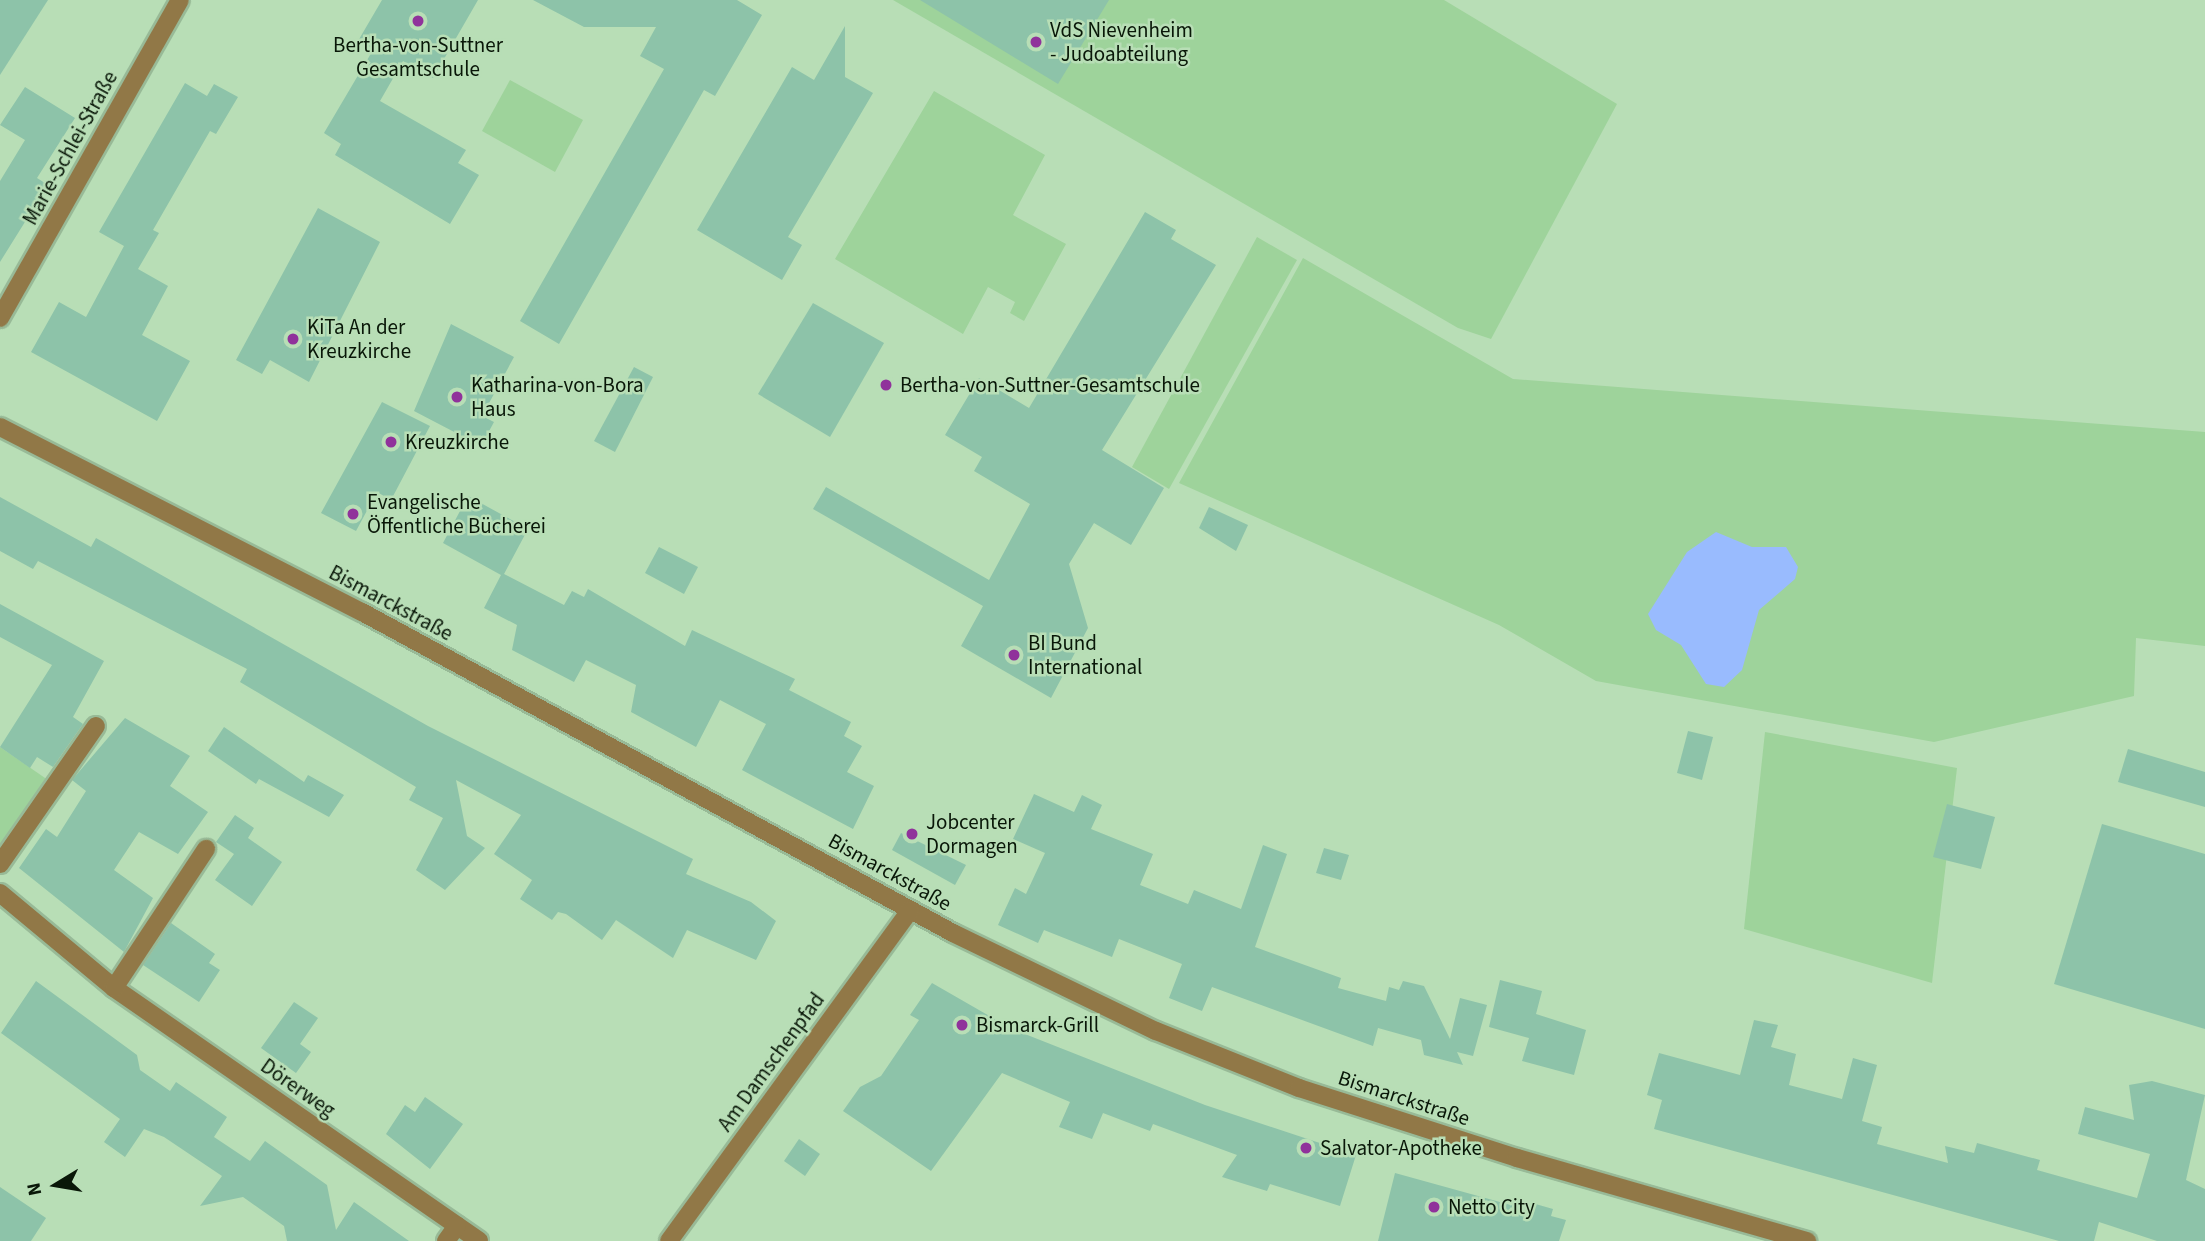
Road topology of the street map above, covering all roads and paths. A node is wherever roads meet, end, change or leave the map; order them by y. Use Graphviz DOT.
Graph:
graph roads {
  1 [pos="180,0"];
  2 [pos="0,318"];
  3 [pos="0,427"];
  4 [pos="96,726"];
  5 [pos="206,849"];
  6 [pos="0,864"];
  7 [pos="0,894"];
  8 [pos="910,910"];
  9 [pos="114,988"];
  10 [pos="457,1226"];
  11 [pos="446,1241"];
  12 [pos="479,1241"];
  13 [pos="669,1241"];
  14 [pos="1807,1241"];
  1 -- 2 [label="street, Marie-Schlei-Straße"];
  3 -- 8 [label="street, Bismarckstraße"];
  4 -- 6 [label="street"];
  5 -- 9 [label="street"];
  7 -- 9 [label="street, Dörerweg"];
  8 -- 13 [label="street, Am Damschenpfad"];
  8 -- 14 [label="street, Bismarckstraße"];
  9 -- 10 [label="street, Dörerweg"];
  10 -- 11 [label="street"];
  10 -- 12 [label="street, Dörerweg"];
}
